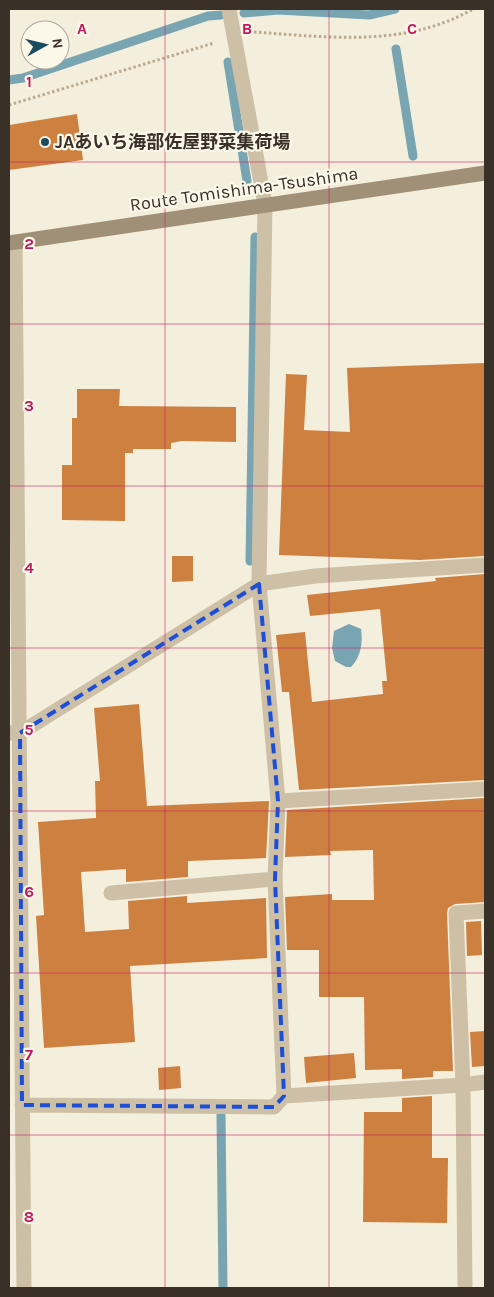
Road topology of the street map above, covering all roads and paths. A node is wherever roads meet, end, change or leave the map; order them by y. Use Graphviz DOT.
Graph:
graph roads {
  1 [pos="229,9"];
  2 [pos="485,173"];
  3 [pos="265,204"];
  4 [pos="12,242"];
  5 [pos="485,566"];
  6 [pos="259,584"];
  7 [pos="14,733"];
  8 [pos="485,790"];
  9 [pos="278,801"];
  10 [pos="275,879"];
  11 [pos="111,893"];
  12 [pos="485,911"];
  13 [pos="485,1082"];
  14 [pos="463,1085"];
  15 [pos="284,1096"];
  16 [pos="22,1105"];
  17 [pos="24,1288"];
  18 [pos="465,1288"];
  1 -- 3 [label="street"];
  2 -- 3 [label="main road, Route Tomishima-Tsushima"];
  3 -- 4 [label="main road, Route Tomishima-Tsushima"];
  3 -- 6 [label="street"];
  4 -- 7 [label="street"];
  5 -- 6 [label="street"];
  6 -- 7 [label="street"];
  6 -- 9 [label="street"];
  7 -- 16 [label="street"];
  8 -- 9 [label="street"];
  9 -- 10 [label="street"];
  10 -- 11 [label="street"];
  10 -- 15 [label="street"];
  12 -- 14 [label="street"];
  13 -- 14 [label="street"];
  14 -- 15 [label="street"];
  14 -- 18 [label="street"];
  15 -- 16 [label="street"];
  16 -- 17 [label="street"];
}
